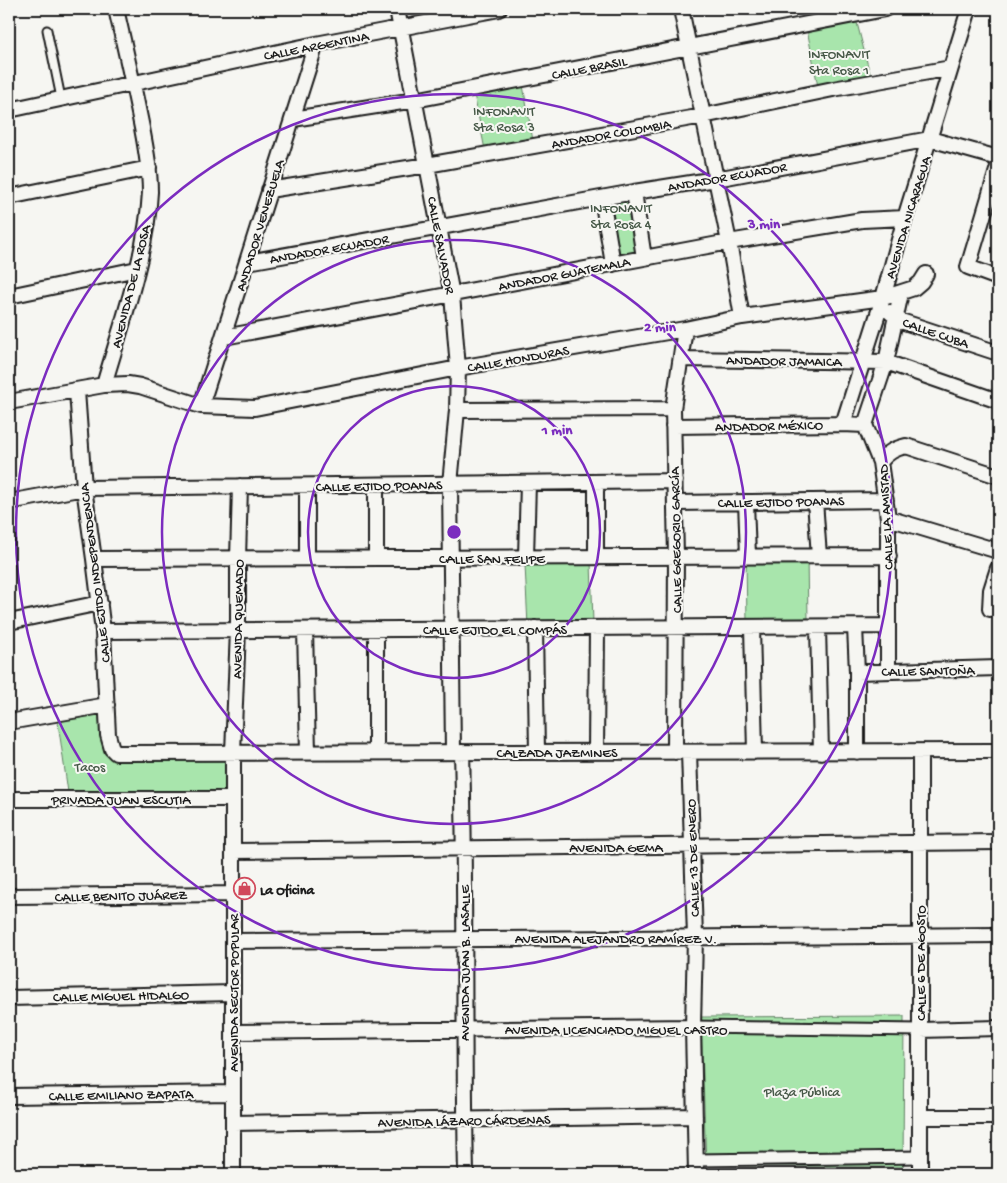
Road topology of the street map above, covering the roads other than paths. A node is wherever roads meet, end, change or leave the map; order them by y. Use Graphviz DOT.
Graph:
graph roads {
  1 [pos="116,9"];
  2 [pos="397,9"];
  3 [pos="499,9"];
  4 [pos="681,9"];
  5 [pos="885,9"];
  6 [pos="969,9"];
  7 [pos="401,28"];
  8 [pos="47,30"];
  9 [pos="316,44"];
  10 [pos="689,47"];
  11 [pos="951,68"];
  12 [pos="134,82"];
  13 [pos="61,98"];
  14 [pos="415,100"];
  15 [pos="9,110"];
  16 [pos="703,116"];
  17 [pos="293,119"];
  18 [pos="930,139"];
  19 [pos="998,158"];
  20 [pos="427,166"];
  21 [pos="998,167"];
  22 [pos="149,168"];
  23 [pos="716,179"];
  24 [pos="269,190"];
  25 [pos="634,192"];
  26 [pos="995,194"];
  27 [pos="9,197"];
  28 [pos="602,198"];
  29 [pos="905,218"];
  30 [pos="439,227"];
  31 [pos="729,242"];
  32 [pos="644,258"];
  33 [pos="248,262"];
  34 [pos="613,264"];
  35 [pos="137,269"];
  36 [pos="926,274"];
  37 [pos="998,278"];
  38 [pos="901,293"];
  39 [pos="452,294"];
  40 [pos="9,296"];
  41 [pos="883,298"];
  42 [pos="742,317"];
  43 [pos="896,317"];
  44 [pos="685,329"];
  45 [pos="224,337"];
  46 [pos="998,353"];
  47 [pos="681,359"];
  48 [pos="863,362"];
  49 [pos="886,362"];
  50 [pos="458,368"];
  51 [pos="104,385"];
  52 [pos="77,391"];
  53 [pos="998,401"];
  54 [pos="9,402"];
  55 [pos="201,406"];
  56 [pos="673,409"];
  57 [pos="457,410"];
  58 [pos="843,424"];
  59 [pos="865,425"];
  60 [pos="673,426"];
  61 [pos="880,462"];
  62 [pos="998,476"];
  63 [pos="675,481"];
  64 [pos="596,482"];
  65 [pos="528,483"];
  66 [pos="450,484"];
  67 [pos="376,485"];
  68 [pos="240,486"];
  69 [pos="307,486"];
  70 [pos="84,488"];
  71 [pos="886,500"];
  72 [pos="816,501"];
  73 [pos="9,502"];
  74 [pos="746,502"];
  75 [pos="675,503"];
  76 [pos="888,518"];
  77 [pos="998,551"];
  78 [pos="748,556"];
  79 [pos="819,556"];
  80 [pos="889,556"];
  81 [pos="596,557"];
  82 [pos="676,557"];
  83 [pos="307,558"];
  84 [pos="376,558"];
  85 [pos="450,558"];
  86 [pos="526,558"];
  87 [pos="94,559"];
  88 [pos="238,559"];
  89 [pos="998,568"];
  90 [pos="100,603"];
  91 [pos="990,608"];
  92 [pos="9,622"];
  93 [pos="887,626"];
  94 [pos="752,627"];
  95 [pos="818,627"];
  96 [pos="855,627"];
  97 [pos="535,628"];
  98 [pos="596,628"];
  99 [pos="676,628"];
  100 [pos="376,629"];
  101 [pos="452,629"];
  102 [pos="238,630"];
  103 [pos="305,630"];
  104 [pos="103,631"];
  105 [pos="998,668"];
  106 [pos="888,671"];
  107 [pos="857,672"];
  108 [pos="107,704"];
  109 [pos="9,722"];
  110 [pos="233,752"];
  111 [pos="308,752"];
  112 [pos="376,752"];
  113 [pos="457,752"];
  114 [pos="537,752"];
  115 [pos="596,752"];
  116 [pos="682,752"];
  117 [pos="755,752"];
  118 [pos="820,752"];
  119 [pos="857,752"];
  120 [pos="920,752"];
  121 [pos="998,752"];
  122 [pos="116,753"];
  123 [pos="9,799"];
  124 [pos="233,799"];
  125 [pos="998,842"];
  126 [pos="920,843"];
  127 [pos="690,846"];
  128 [pos="464,848"];
  129 [pos="233,851"];
  130 [pos="233,894"];
  131 [pos="9,896"];
  132 [pos="920,935"];
  133 [pos="998,935"];
  134 [pos="695,937"];
  135 [pos="465,939"];
  136 [pos="233,942"];
  137 [pos="233,993"];
  138 [pos="9,998"];
  139 [pos="693,1027"];
  140 [pos="998,1028"];
  141 [pos="463,1030"];
  142 [pos="920,1030"];
  143 [pos="233,1032"];
  144 [pos="233,1093"];
  145 [pos="9,1096"];
  146 [pos="695,1116"];
  147 [pos="920,1117"];
  148 [pos="998,1117"];
  149 [pos="465,1120"];
  150 [pos="233,1123"];
  151 [pos="920,1157"];
  152 [pos="696,1160"];
  153 [pos="233,1174"];
  154 [pos="466,1174"];
  155 [pos="696,1174"];
  156 [pos="920,1174"];
  1 -- 12 [label="street, AVENIDA DE LA ROSA"];
  2 -- 7 [label="street, CALLE SALVADOR"];
  3 -- 7 [label="street, CALLE ARGENTINA"];
  4 -- 10 [label="street"];
  5 -- 10 [label="street, CALLE BRASIL"];
  6 -- 11 [label="street, AVENIDA NICARAGUA"];
  7 -- 9 [label="street, CALLE ARGENTINA"];
  7 -- 14 [label="street, CALLE SALVADOR"];
  8 -- 13 [label="lane"];
  9 -- 12 [label="street, CALLE ARGENTINA"];
  9 -- 17 [label="street, ANDADOR VENEZUELA"];
  10 -- 14 [label="street, CALLE BRASIL"];
  10 -- 16 [label="street"];
  11 -- 16 [label="street, ANDADOR COLOMBIA"];
  11 -- 18 [label="street, AVENIDA NICARAGUA"];
  12 -- 13 [label="street, CALLE ARGENTINA"];
  12 -- 22 [label="street, AVENIDA DE LA ROSA"];
  13 -- 15 [label="street, CALLE ARGENTINA"];
  14 -- 17 [label="street, CALLE BRASIL"];
  14 -- 20 [label="street, CALLE SALVADOR"];
  16 -- 20 [label="street, ANDADOR COLOMBIA"];
  16 -- 23 [label="street"];
  17 -- 24 [label="street, ANDADOR VENEZUELA"];
  18 -- 19 [label="street, ANDADOR ECUADOR"];
  18 -- 23 [label="street, ANDADOR ECUADOR"];
  18 -- 29 [label="street, AVENIDA NICARAGUA"];
  20 -- 24 [label="street, ANDADOR COLOMBIA"];
  20 -- 30 [label="street, CALLE SALVADOR"];
  21 -- 26 [label="street"];
  22 -- 27 [label="street"];
  22 -- 35 [label="street, AVENIDA DE LA ROSA"];
  23 -- 25 [label="street, ANDADOR ECUADOR"];
  23 -- 31 [label="street"];
  24 -- 33 [label="street, ANDADOR VENEZUELA"];
  25 -- 28 [label="street, ANDADOR ECUADOR"];
  25 -- 32 [label="street"];
  26 -- 37 [label="street"];
  28 -- 30 [label="street, ANDADOR ECUADOR"];
  28 -- 34 [label="street"];
  29 -- 31 [label="street, ANDADOR GUATEMALA"];
  29 -- 41 [label="street, AVENIDA NICARAGUA"];
  30 -- 33 [label="street, ANDADOR ECUADOR"];
  30 -- 39 [label="street, CALLE SALVADOR"];
  31 -- 32 [label="street, ANDADOR GUATEMALA"];
  31 -- 42 [label="street"];
  32 -- 34 [label="street, ANDADOR GUATEMALA"];
  33 -- 45 [label="street, ANDADOR VENEZUELA"];
  34 -- 39 [label="street, ANDADOR GUATEMALA"];
  35 -- 40 [label="street"];
  35 -- 51 [label="street, AVENIDA DE LA ROSA"];
  36 -- 38 [label="street, CALLE HONDURAS"];
  38 -- 41 [label="street, CALLE HONDURAS"];
  38 -- 43 [label="street"];
  39 -- 45 [label="street, ANDADOR GUATEMALA"];
  39 -- 50 [label="street, CALLE SALVADOR"];
  41 -- 42 [label="street, CALLE HONDURAS"];
  41 -- 43 [label="street, CALLE CUBA"];
  41 -- 48 [label="street, AVENIDA NICARAGUA"];
  42 -- 44 [label="street, CALLE HONDURAS"];
  43 -- 46 [label="street, CALLE CUBA"];
  43 -- 49 [label="street"];
  44 -- 47 [label="street, CALLE GREGORIO GARCÍA"];
  44 -- 50 [label="street, CALLE HONDURAS"];
  45 -- 55 [label="street, ANDADOR VENEZUELA"];
  47 -- 48 [label="street, ANDADOR JAMAICA"];
  47 -- 56 [label="street, CALLE GREGORIO GARCÍA"];
  48 -- 49 [label="street, ANDADOR JAMAICA"];
  48 -- 58 [label="street, AVENIDA NICARAGUA"];
  49 -- 53 [label="street, ANDADOR JAMAICA"];
  49 -- 59 [label="street"];
  50 -- 55 [label="street, CALLE HONDURAS"];
  50 -- 57 [label="street, CALLE SALVADOR"];
  51 -- 52 [label="street, CALLE HONDURAS"];
  51 -- 55 [label="street, CALLE HONDURAS"];
  52 -- 54 [label="street, CALLE HONDURAS"];
  52 -- 70 [label="street, CALLE EJIDO INDEPENDENCIA"];
  56 -- 57 [label="street"];
  56 -- 60 [label="street, CALLE GREGORIO GARCÍA"];
  57 -- 66 [label="street, CALLE SALVADOR"];
  58 -- 59 [label="street, ANDADOR MÉXICO"];
  58 -- 60 [label="street, ANDADOR MÉXICO"];
  59 -- 61 [label="street"];
  60 -- 63 [label="street, CALLE GREGORIO GARCÍA"];
  61 -- 62 [label="street, CALLE LA AMISTAD"];
  61 -- 71 [label="street, CALLE LA AMISTAD"];
  63 -- 64 [label="street, CALLE EJIDO POANAS"];
  63 -- 75 [label="street, CALLE GREGORIO GARCÍA"];
  64 -- 65 [label="street, CALLE EJIDO POANAS"];
  64 -- 81 [label="street"];
  65 -- 66 [label="street, CALLE EJIDO POANAS"];
  65 -- 86 [label="street"];
  66 -- 67 [label="street, CALLE EJIDO POANAS"];
  66 -- 85 [label="street, CALLE SALVADOR"];
  67 -- 69 [label="street, CALLE EJIDO POANAS"];
  67 -- 84 [label="street"];
  68 -- 69 [label="street, CALLE EJIDO POANAS"];
  68 -- 70 [label="street, CALLE EJIDO POANAS"];
  68 -- 88 [label="street, AVENIDA QUEMADO"];
  69 -- 83 [label="street"];
  70 -- 73 [label="street, CALLE EJIDO POANAS"];
  70 -- 87 [label="street, CALLE EJIDO INDEPENDENCIA"];
  71 -- 72 [label="street, CALLE EJIDO POANAS"];
  71 -- 76 [label="street, CALLE LA AMISTAD"];
  72 -- 74 [label="street, CALLE EJIDO POANAS"];
  72 -- 79 [label="street"];
  74 -- 75 [label="street, CALLE EJIDO POANAS"];
  74 -- 78 [label="street"];
  75 -- 82 [label="street, CALLE GREGORIO GARCÍA"];
  76 -- 77 [label="street"];
  76 -- 80 [label="street, CALLE LA AMISTAD"];
  78 -- 79 [label="street, CALLE SAN FELIPE"];
  78 -- 82 [label="street, CALLE SAN FELIPE"];
  79 -- 80 [label="street, CALLE SAN FELIPE"];
  80 -- 93 [label="street, CALLE LA AMISTAD"];
  81 -- 82 [label="street, CALLE SAN FELIPE"];
  81 -- 86 [label="street, CALLE SAN FELIPE"];
  82 -- 99 [label="street, CALLE GREGORIO GARCÍA"];
  83 -- 84 [label="street, CALLE SAN FELIPE"];
  83 -- 88 [label="street, CALLE SAN FELIPE"];
  84 -- 85 [label="street, CALLE SAN FELIPE"];
  85 -- 86 [label="street, CALLE SAN FELIPE"];
  85 -- 101 [label="street, CALLE SALVADOR"];
  87 -- 88 [label="street, CALLE SAN FELIPE"];
  87 -- 90 [label="street, CALLE EJIDO INDEPENDENCIA"];
  88 -- 102 [label="street, AVENIDA QUEMADO"];
  89 -- 91 [label="street"];
  90 -- 92 [label="street"];
  90 -- 104 [label="street, CALLE EJIDO INDEPENDENCIA"];
  93 -- 96 [label="street, CALLE EJIDO EL COMPÁS"];
  93 -- 106 [label="street, CALLE LA AMISTAD"];
  94 -- 95 [label="street, CALLE EJIDO EL COMPÁS"];
  94 -- 99 [label="street, CALLE EJIDO EL COMPÁS"];
  94 -- 117 [label="street"];
  95 -- 96 [label="street, CALLE EJIDO EL COMPÁS"];
  95 -- 118 [label="street"];
  96 -- 107 [label="street"];
  97 -- 98 [label="street, CALLE EJIDO EL COMPÁS"];
  97 -- 101 [label="street, CALLE EJIDO EL COMPÁS"];
  97 -- 114 [label="street"];
  98 -- 99 [label="street, CALLE EJIDO EL COMPÁS"];
  98 -- 115 [label="street"];
  99 -- 116 [label="street, CALLE GREGORIO GARCÍA"];
  100 -- 101 [label="street, CALLE EJIDO EL COMPÁS"];
  100 -- 103 [label="street, CALLE EJIDO EL COMPÁS"];
  100 -- 112 [label="street"];
  101 -- 113 [label="street, AVENIDA JUAN B. LASALLE"];
  102 -- 103 [label="street, CALLE EJIDO EL COMPÁS"];
  102 -- 104 [label="street, CALLE EJIDO EL COMPÁS"];
  102 -- 110 [label="street, AVENIDA QUEMADO"];
  103 -- 111 [label="street"];
  104 -- 108 [label="street, CALLE EJIDO INDEPENDENCIA"];
  105 -- 106 [label="street, CALLE SANTOÑA"];
  106 -- 107 [label="street, CALLE SANTOÑA"];
  107 -- 119 [label="street"];
  108 -- 109 [label="street"];
  108 -- 122 [label="street, CALLE EJIDO INDEPENDENCIA"];
  110 -- 111 [label="street, CALZADA JAZMINES"];
  110 -- 122 [label="street, CALZADA JAZMINES"];
  110 -- 124 [label="street, AVENIDA SECTOR POPULAR"];
  111 -- 112 [label="street, CALZADA JAZMINES"];
  112 -- 113 [label="street, CALZADA JAZMINES"];
  113 -- 114 [label="street, CALZADA JAZMINES"];
  113 -- 128 [label="street, AVENIDA JUAN B. LASALLE"];
  114 -- 115 [label="street, CALZADA JAZMINES"];
  115 -- 116 [label="street, CALZADA JAZMINES"];
  116 -- 117 [label="street, CALZADA JAZMINES"];
  116 -- 127 [label="street, CALLE 13 DE ENERO"];
  117 -- 118 [label="street, CALZADA JAZMINES"];
  118 -- 119 [label="street, CALZADA JAZMINES"];
  119 -- 120 [label="street, CALZADA JAZMINES"];
  120 -- 121 [label="street, CALZADA JAZMINES"];
  120 -- 126 [label="street, CALLE 6 DE AGOSTO"];
  123 -- 124 [label="street, PRIVADA JUAN ESCUTIA"];
  124 -- 129 [label="street, AVENIDA SECTOR POPULAR"];
  125 -- 126 [label="street, AVENIDA GEMA"];
  126 -- 127 [label="street, AVENIDA GEMA"];
  126 -- 132 [label="street, CALLE 6 DE AGOSTO"];
  127 -- 128 [label="street, AVENIDA GEMA"];
  127 -- 134 [label="street, CALLE 13 DE ENERO"];
  128 -- 129 [label="street, AVENIDA GEMA"];
  128 -- 135 [label="street, AVENIDA JUAN B. LASALLE"];
  129 -- 130 [label="street, AVENIDA SECTOR POPULAR"];
  130 -- 131 [label="street, CALLE BENITO JUÁREZ"];
  130 -- 136 [label="street, AVENIDA SECTOR POPULAR"];
  132 -- 133 [label="street, AVENIDA ALEJANDRO RAMÍREZ V."];
  132 -- 134 [label="street, AVENIDA ALEJANDRO RAMÍREZ V."];
  132 -- 142 [label="street, CALLE 6 DE AGOSTO"];
  134 -- 135 [label="street, AVENIDA ALEJANDRO RAMÍREZ V."];
  134 -- 139 [label="street, CALLE 13 DE ENERO"];
  135 -- 136 [label="street, AVENIDA ALEJANDRO RAMÍREZ V."];
  135 -- 141 [label="street, AVENIDA JUAN B. LASALLE"];
  136 -- 137 [label="street, AVENIDA SECTOR POPULAR"];
  137 -- 138 [label="street, CALLE MIGUEL HIDALGO"];
  137 -- 143 [label="street, AVENIDA SECTOR POPULAR"];
  139 -- 141 [label="street, AVENIDA LICENCIADO MIGUEL CASTRO"];
  139 -- 142 [label="street, AVENIDA LICENCIADO MIGUEL CASTRO"];
  139 -- 146 [label="street, CALLE 13 DE ENERO"];
  140 -- 142 [label="street, AVENIDA LICENCIADO MIGUEL CASTRO"];
  141 -- 143 [label="street, AVENIDA LICENCIADO MIGUEL CASTRO"];
  141 -- 149 [label="street, AVENIDA JUAN B. LASALLE"];
  142 -- 147 [label="street, CALLE 6 DE AGOSTO"];
  143 -- 144 [label="street, AVENIDA SECTOR POPULAR"];
  144 -- 145 [label="street, CALLE EMILIANO ZAPATA"];
  144 -- 150 [label="street, AVENIDA SECTOR POPULAR"];
  146 -- 149 [label="street, AVENIDA LÁZARO CÁRDENAS"];
  146 -- 152 [label="street, CALLE 13 DE ENERO"];
  147 -- 148 [label="street"];
  147 -- 151 [label="street, CALLE 6 DE AGOSTO"];
  149 -- 150 [label="street, AVENIDA LÁZARO CÁRDENAS"];
  149 -- 154 [label="street, AVENIDA JUAN B. LASALLE"];
  150 -- 153 [label="street, AVENIDA SECTOR POPULAR"];
  151 -- 152 [label="street"];
  151 -- 156 [label="street, CALLE 6 DE AGOSTO"];
  152 -- 155 [label="street, CALLE 13 DE ENERO"];
}
